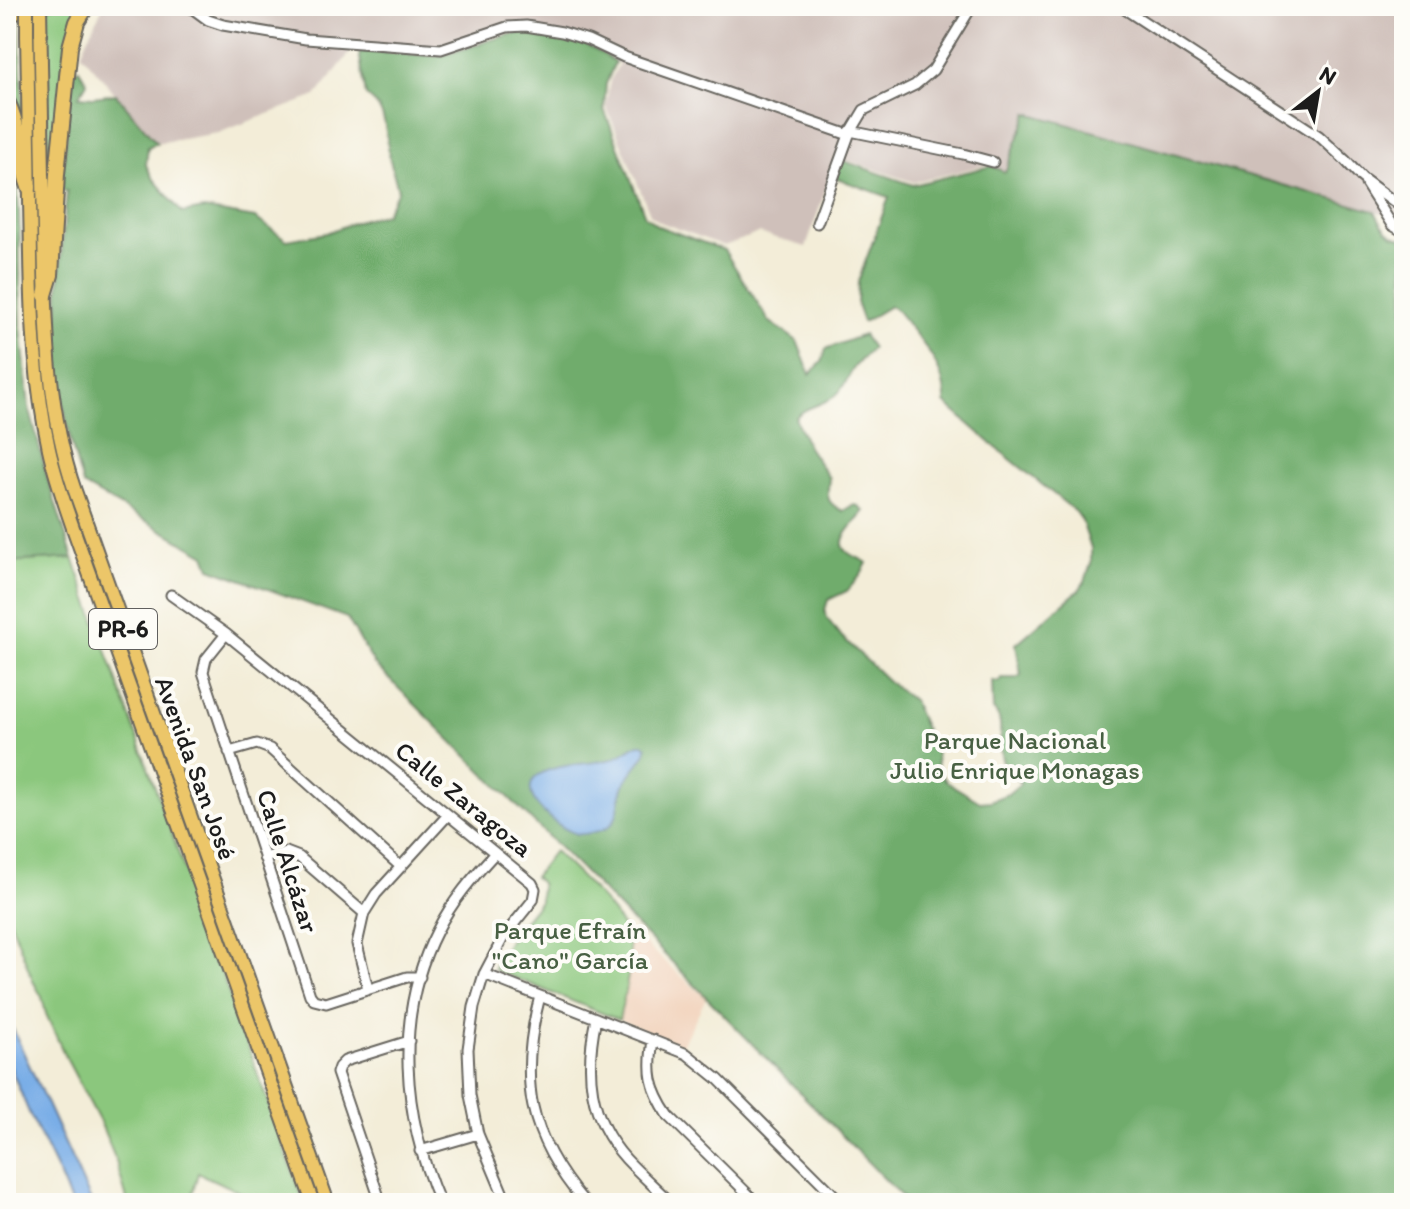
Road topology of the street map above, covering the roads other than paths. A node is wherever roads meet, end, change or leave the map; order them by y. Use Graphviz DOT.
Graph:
graph roads {
  1 [pos="28,6"];
  2 [pos="40,6"];
  3 [pos="87,6"];
  4 [pos="189,6"];
  5 [pos="972,6"];
  6 [pos="1120,6"];
  7 [pos="1141,6"];
  8 [pos="6,16"];
  9 [pos="1135,16"];
  10 [pos="6,99"];
  11 [pos="850,133"];
  12 [pos="993,162"];
  13 [pos="1362,178"];
  14 [pos="29,187"];
  15 [pos="1404,209"];
  16 [pos="817,223"];
  17 [pos="1404,232"];
  18 [pos="45,295"];
  19 [pos="171,595"];
  20 [pos="226,634"];
  21 [pos="229,752"];
  22 [pos="448,815"];
  23 [pos="495,853"];
  24 [pos="264,858"];
  25 [pos="401,867"];
  26 [pos="364,913"];
  27 [pos="484,974"];
  28 [pos="420,977"];
  29 [pos="368,989"];
  30 [pos="540,996"];
  31 [pos="596,1018"];
  32 [pos="653,1040"];
  33 [pos="409,1041"];
  34 [pos="478,1134"];
  35 [pos="420,1151"];
  36 [pos="437,1202"];
  37 [pos="313,1203"];
  38 [pos="328,1203"];
  39 [pos="381,1203"];
  40 [pos="509,1203"];
  41 [pos="585,1203"];
  42 [pos="671,1203"];
  43 [pos="757,1203"];
  44 [pos="842,1203"];
  1 -- 8 [label="highway"];
  1 -- 14 [label="main road, Avenida San José / PR-6, bridge"];
  2 -- 18 [label="main road, Avenida San José / PR-6"];
  3 -- 18 [label="highway"];
  4 -- 11 [label="street"];
  5 -- 11 [label="street"];
  6 -- 9 [label="street"];
  7 -- 9 [label="street"];
  9 -- 13 [label="street"];
  10 -- 14 [label="highway"];
  11 -- 12 [label="street"];
  11 -- 16 [label="street"];
  13 -- 15 [label="street"];
  13 -- 17 [label="street"];
  14 -- 37 [label="main road, Avenida San José / PR-6"];
  18 -- 38 [label="main road, Avenida San José / PR-6"];
  19 -- 20 [label="street, Calle Zaragoza"];
  20 -- 21 [label="street, Calle Alcázar"];
  20 -- 22 [label="street, Calle Zaragoza"];
  21 -- 24 [label="street, Calle Alcázar"];
  21 -- 25 [label="street"];
  22 -- 23 [label="street, Calle Zaragoza"];
  22 -- 25 [label="street"];
  23 -- 27 [label="street, Calle Zaragoza"];
  23 -- 28 [label="street"];
  24 -- 26 [label="street"];
  24 -- 29 [label="street, Calle Alcázar"];
  25 -- 26 [label="street"];
  26 -- 29 [label="street"];
  27 -- 30 [label="street"];
  27 -- 34 [label="street, Calle Zaragoza"];
  28 -- 29 [label="street, Calle Alcázar"];
  28 -- 33 [label="street"];
  30 -- 31 [label="street"];
  30 -- 41 [label="street"];
  31 -- 32 [label="street"];
  31 -- 42 [label="street"];
  32 -- 43 [label="street"];
  32 -- 44 [label="street"];
  33 -- 35 [label="street"];
  33 -- 39 [label="street"];
  34 -- 35 [label="street"];
  34 -- 40 [label="street, Calle Zaragoza"];
  35 -- 36 [label="street"];
}
